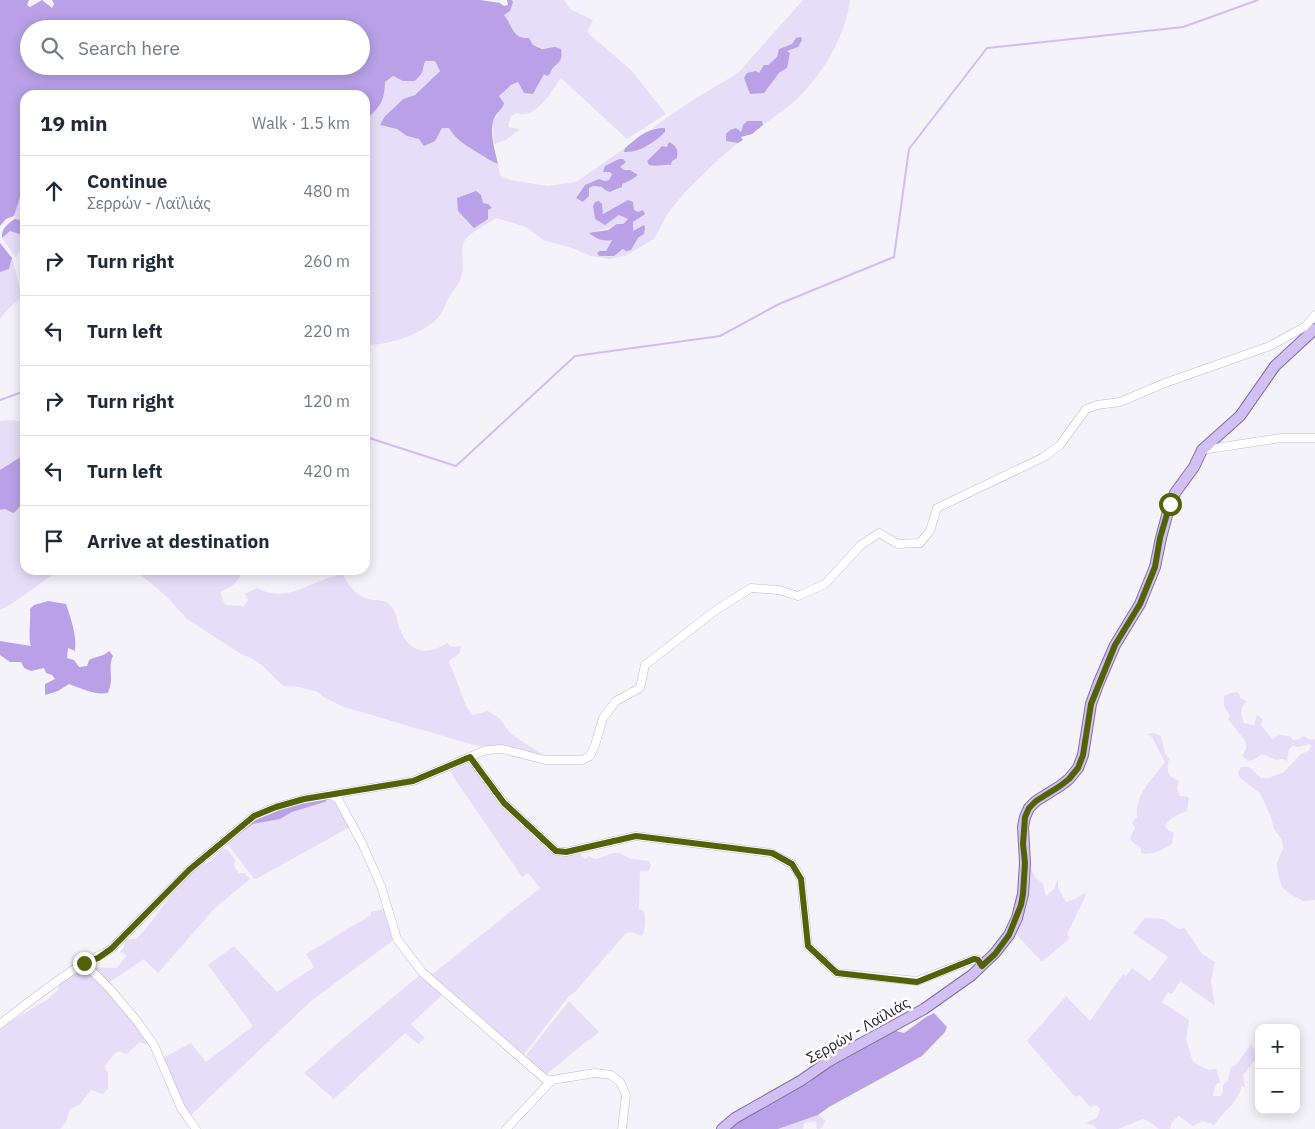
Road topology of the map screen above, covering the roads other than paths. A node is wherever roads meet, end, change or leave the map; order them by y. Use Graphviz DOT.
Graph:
graph roads {
  1 [pos="1315,315"];
  2 [pos="1315,329"];
  3 [pos="1315,438"];
  4 [pos="1202,450"];
  5 [pos="470,757"];
  6 [pos="330,794"];
  7 [pos="84,963"];
  8 [pos="982,966"];
  9 [pos="0,1024"];
  10 [pos="552,1080"];
  11 [pos="196,1129"];
  12 [pos="506,1129"];
  13 [pos="622,1129"];
  14 [pos="722,1129"];
  1 -- 5 [label="street"];
  2 -- 4 [label="main road, Σερρών - Λαϊλιάς"];
  3 -- 4 [label="street"];
  4 -- 8 [label="main road, Σερρών - Λαϊλιάς"];
  5 -- 6 [label="street"];
  5 -- 8 [label="street"];
  6 -- 7 [label="street"];
  6 -- 10 [label="street"];
  7 -- 9 [label="street"];
  7 -- 11 [label="street"];
  8 -- 14 [label="main road, Σερρών - Λαϊλιάς"];
  10 -- 12 [label="street"];
  10 -- 13 [label="street"];
}
